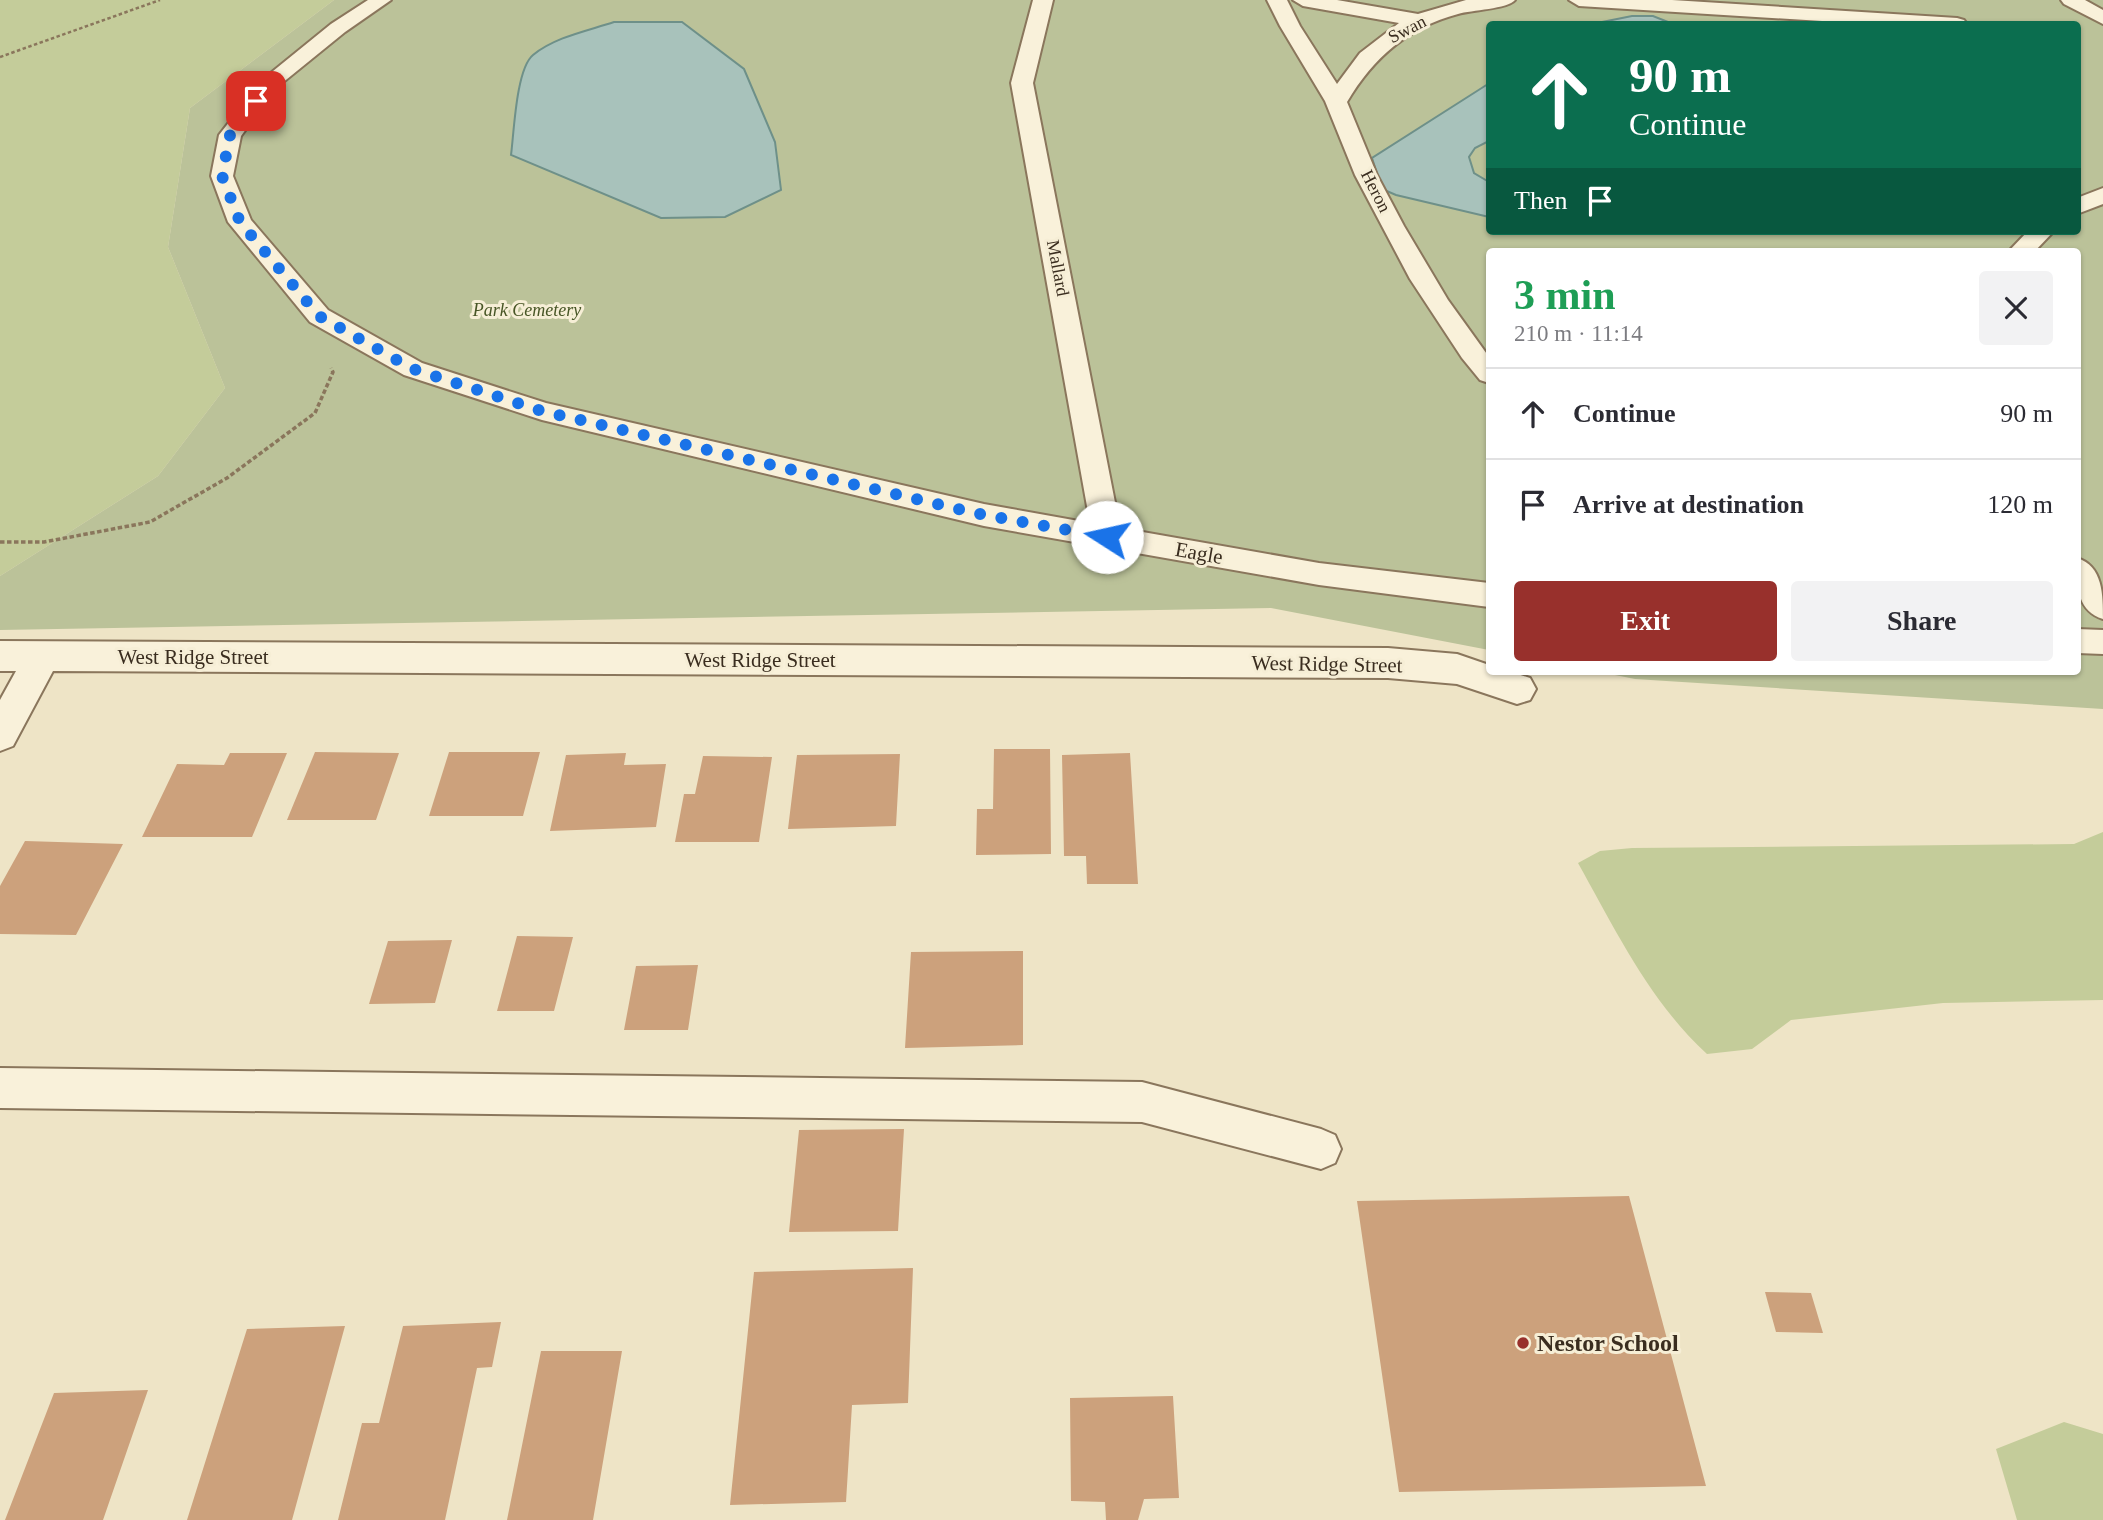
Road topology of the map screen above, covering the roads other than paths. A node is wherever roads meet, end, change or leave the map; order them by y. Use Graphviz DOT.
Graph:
graph roads {
  1 [pos="381,0"];
  2 [pos="1043,0"];
  3 [pos="1277,0"];
  4 [pos="1303,0"];
  5 [pos="1506,0"];
  6 [pos="1579,0"];
  7 [pos="2071,0"];
  8 [pos="1417,20"];
  9 [pos="1910,21"];
  10 [pos="2099,29"];
  11 [pos="1337,102"];
  12 [pos="2103,195"];
  13 [pos="2081,205"];
  14 [pos="2038,235"];
  15 [pos="2024,248"];
  16 [pos="1486,370"];
  17 [pos="1107,537"];
  18 [pos="2081,575"];
  19 [pos="1486,596"];
  20 [pos="2103,607"];
  21 [pos="2081,641"];
  22 [pos="2103,642"];
  23 [pos="0,656"];
  24 [pos="43,656"];
  25 [pos="1517,689"];
  26 [pos="0,735"];
  27 [pos="0,1088"];
  28 [pos="1321,1149"];
  1 -- 17 [label="lane, Eagle"];
  2 -- 17 [label="lane, Mallard"];
  3 -- 11 [label="lane, Heron"];
  4 -- 8 [label="lane"];
  5 -- 8 [label="lane, Swan"];
  6 -- 9 [label="lane"];
  7 -- 10 [label="lane"];
  8 -- 11 [label="lane, Swan"];
  11 -- 16 [label="lane, Heron"];
  12 -- 13 [label="lane"];
  14 -- 15 [label="lane"];
  17 -- 19 [label="lane, Eagle"];
  18 -- 20 [label="lane"];
  21 -- 22 [label="lane"];
  23 -- 24 [label="street, West Ridge Street"];
  24 -- 25 [label="street, West Ridge Street"];
  24 -- 26 [label="street"];
  27 -- 28 [label="lane"];
}
